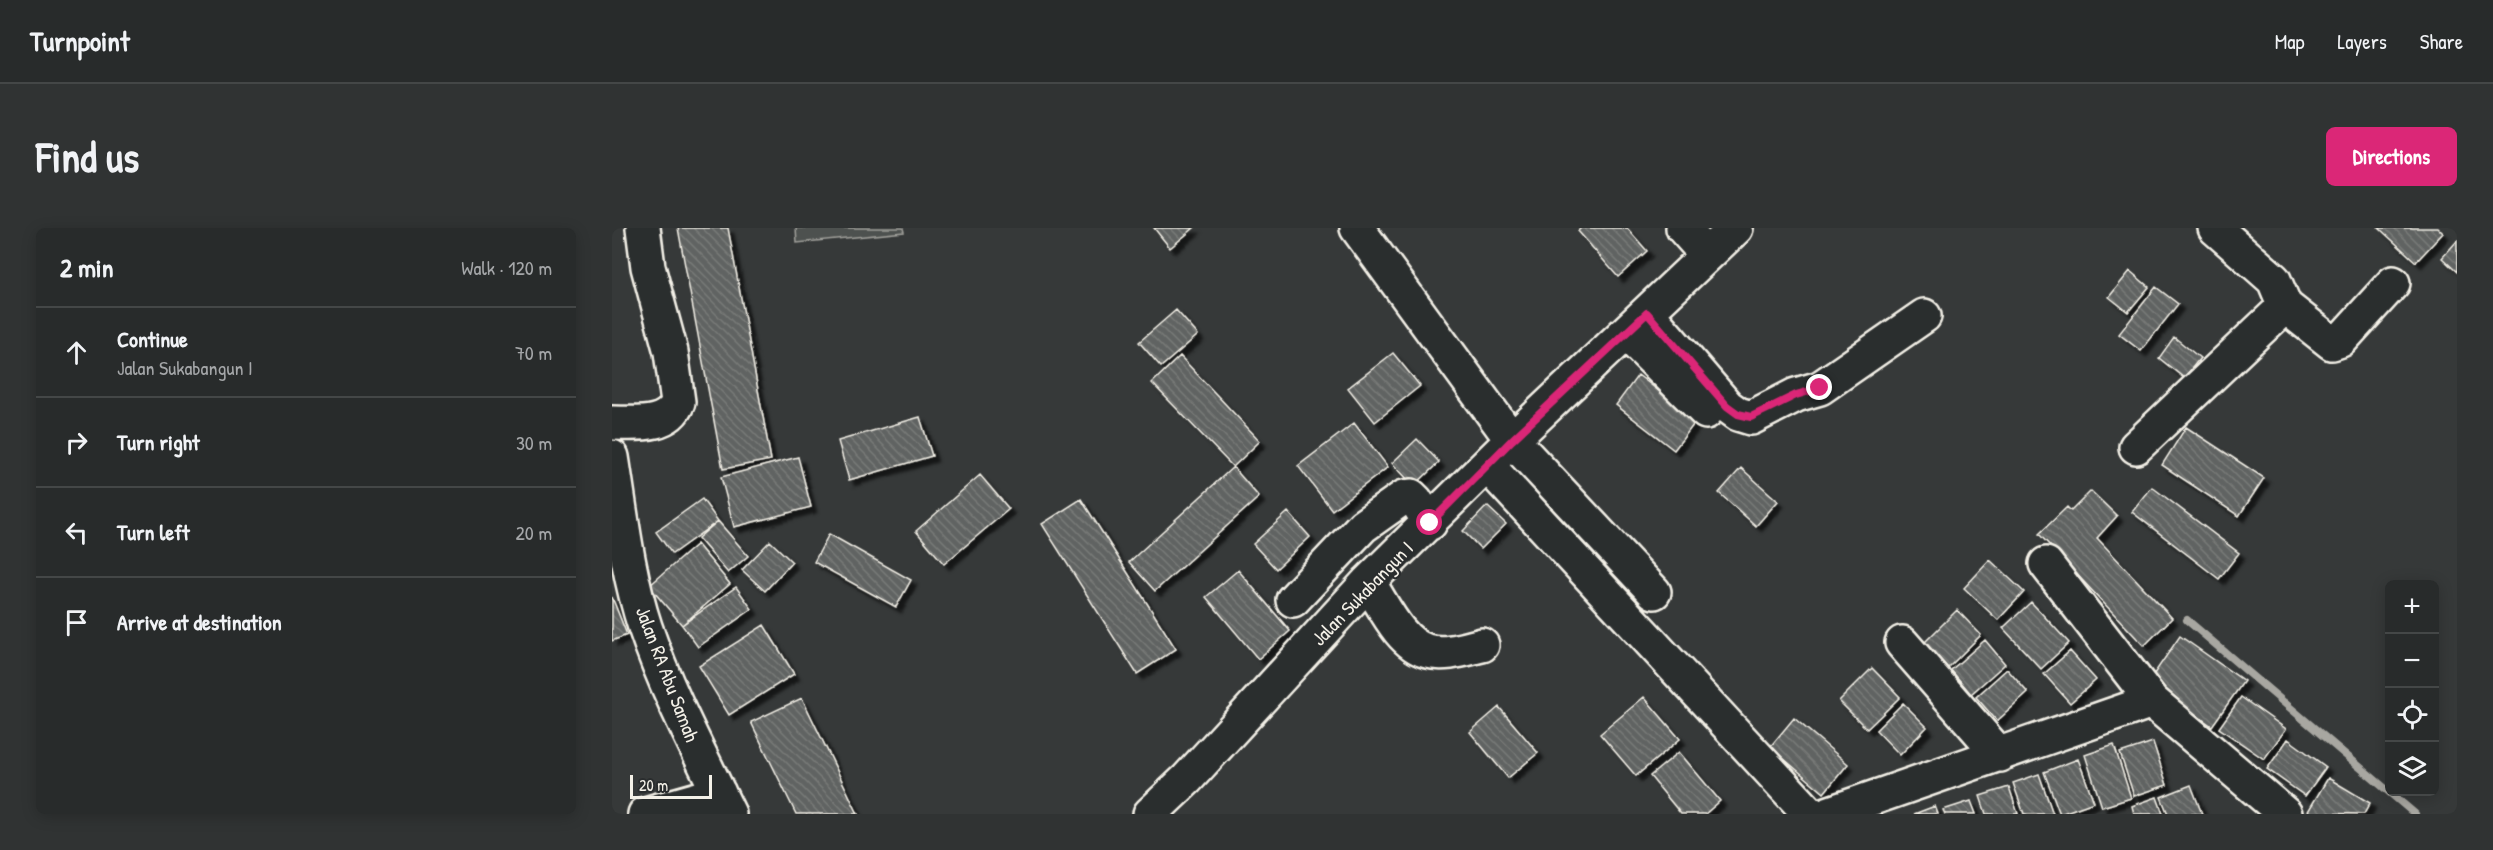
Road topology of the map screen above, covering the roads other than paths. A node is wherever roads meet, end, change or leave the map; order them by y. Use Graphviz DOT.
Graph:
graph roads {
  1 [pos="644,228"];
  2 [pos="1683,228"];
  3 [pos="1736,228"];
  4 [pos="2215,228"];
  5 [pos="1367,231"];
  6 [pos="1707,255"];
  7 [pos="2393,283"];
  8 [pos="2285,306"];
  9 [pos="1924,316"];
  10 [pos="1636,323"];
  11 [pos="612,423"];
  12 [pos="1728,433"];
  13 [pos="1512,440"];
  14 [pos="2136,447"];
  15 [pos="612,457"];
  16 [pos="1487,465"];
  17 [pos="1430,523"];
  18 [pos="2046,564"];
  19 [pos="1368,582"];
  20 [pos="1654,592"];
  21 [pos="1293,600"];
  22 [pos="1902,643"];
  23 [pos="1482,645"];
  24 [pos="2152,701"];
  25 [pos="2000,755"];
  26 [pos="724,804"];
  27 [pos="645,814"];
  28 [pos="1150,814"];
  29 [pos="1810,814"];
  30 [pos="1827,814"];
  31 [pos="2284,814"];
  1 -- 11 [label="street"];
  2 -- 6 [label="street"];
  3 -- 6 [label="street, Jalan Sukabangun I"];
  4 -- 8 [label="street"];
  5 -- 13 [label="street"];
  6 -- 10 [label="street, Jalan Sukabangun I"];
  7 -- 8 [label="street"];
  8 -- 14 [label="street"];
  9 -- 10 [label="street"];
  10 -- 12 [label="street"];
  10 -- 13 [label="street, Jalan Sukabangun I"];
  13 -- 16 [label="street, Jalan Sukabangun I"];
  13 -- 20 [label="street"];
  15 -- 26 [label="street, Jalan RA Abu Samah"];
  16 -- 17 [label="street, Jalan Sukabangun I"];
  16 -- 29 [label="street"];
  17 -- 19 [label="street, Jalan Sukabangun I"];
  17 -- 21 [label="street"];
  18 -- 24 [label="street"];
  19 -- 23 [label="street"];
  19 -- 28 [label="street, Jalan Sukabangun I"];
  22 -- 25 [label="street"];
  24 -- 25 [label="street"];
  24 -- 31 [label="street"];
  25 -- 30 [label="street"];
  26 -- 27 [label="street"];
}
